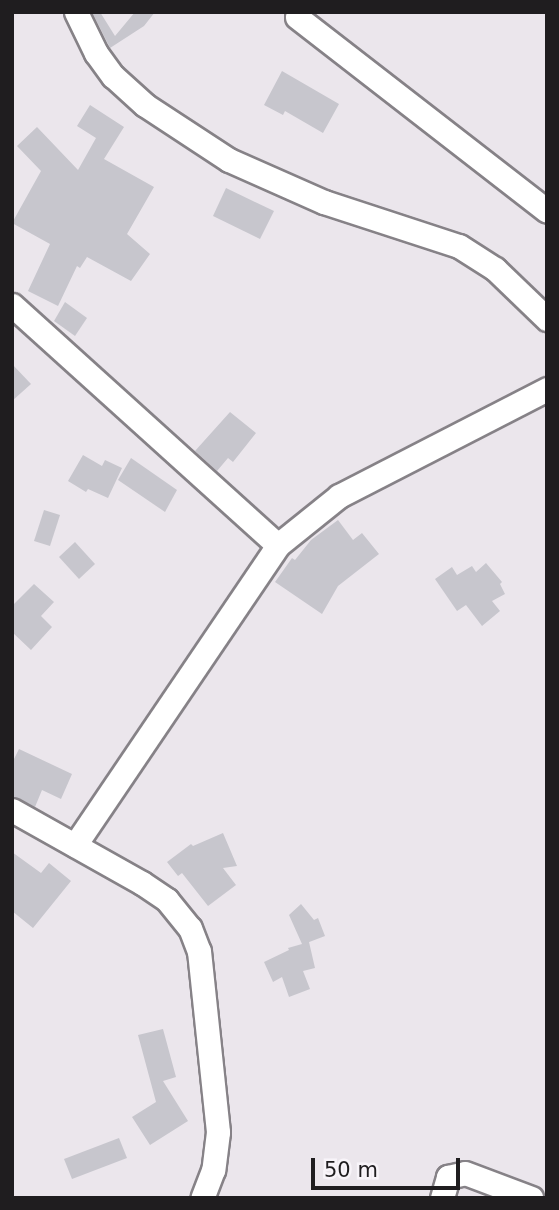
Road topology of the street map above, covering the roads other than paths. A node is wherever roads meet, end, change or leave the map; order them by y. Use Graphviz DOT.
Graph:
graph roads {
  1 [pos="76,12"];
  2 [pos="297,14"];
  3 [pos="547,211"];
  4 [pos="12,304"];
  5 [pos="547,319"];
  6 [pos="547,389"];
  7 [pos="278,545"];
  8 [pos="12,810"];
  9 [pos="75,845"];
  10 [pos="201,1198"];
  11 [pos="442,1198"];
  12 [pos="531,1198"];
  1 -- 5 [label="street"];
  2 -- 3 [label="street"];
  4 -- 7 [label="street"];
  6 -- 7 [label="street"];
  7 -- 9 [label="street"];
  8 -- 9 [label="street"];
  9 -- 10 [label="street"];
  11 -- 12 [label="street"];
}
